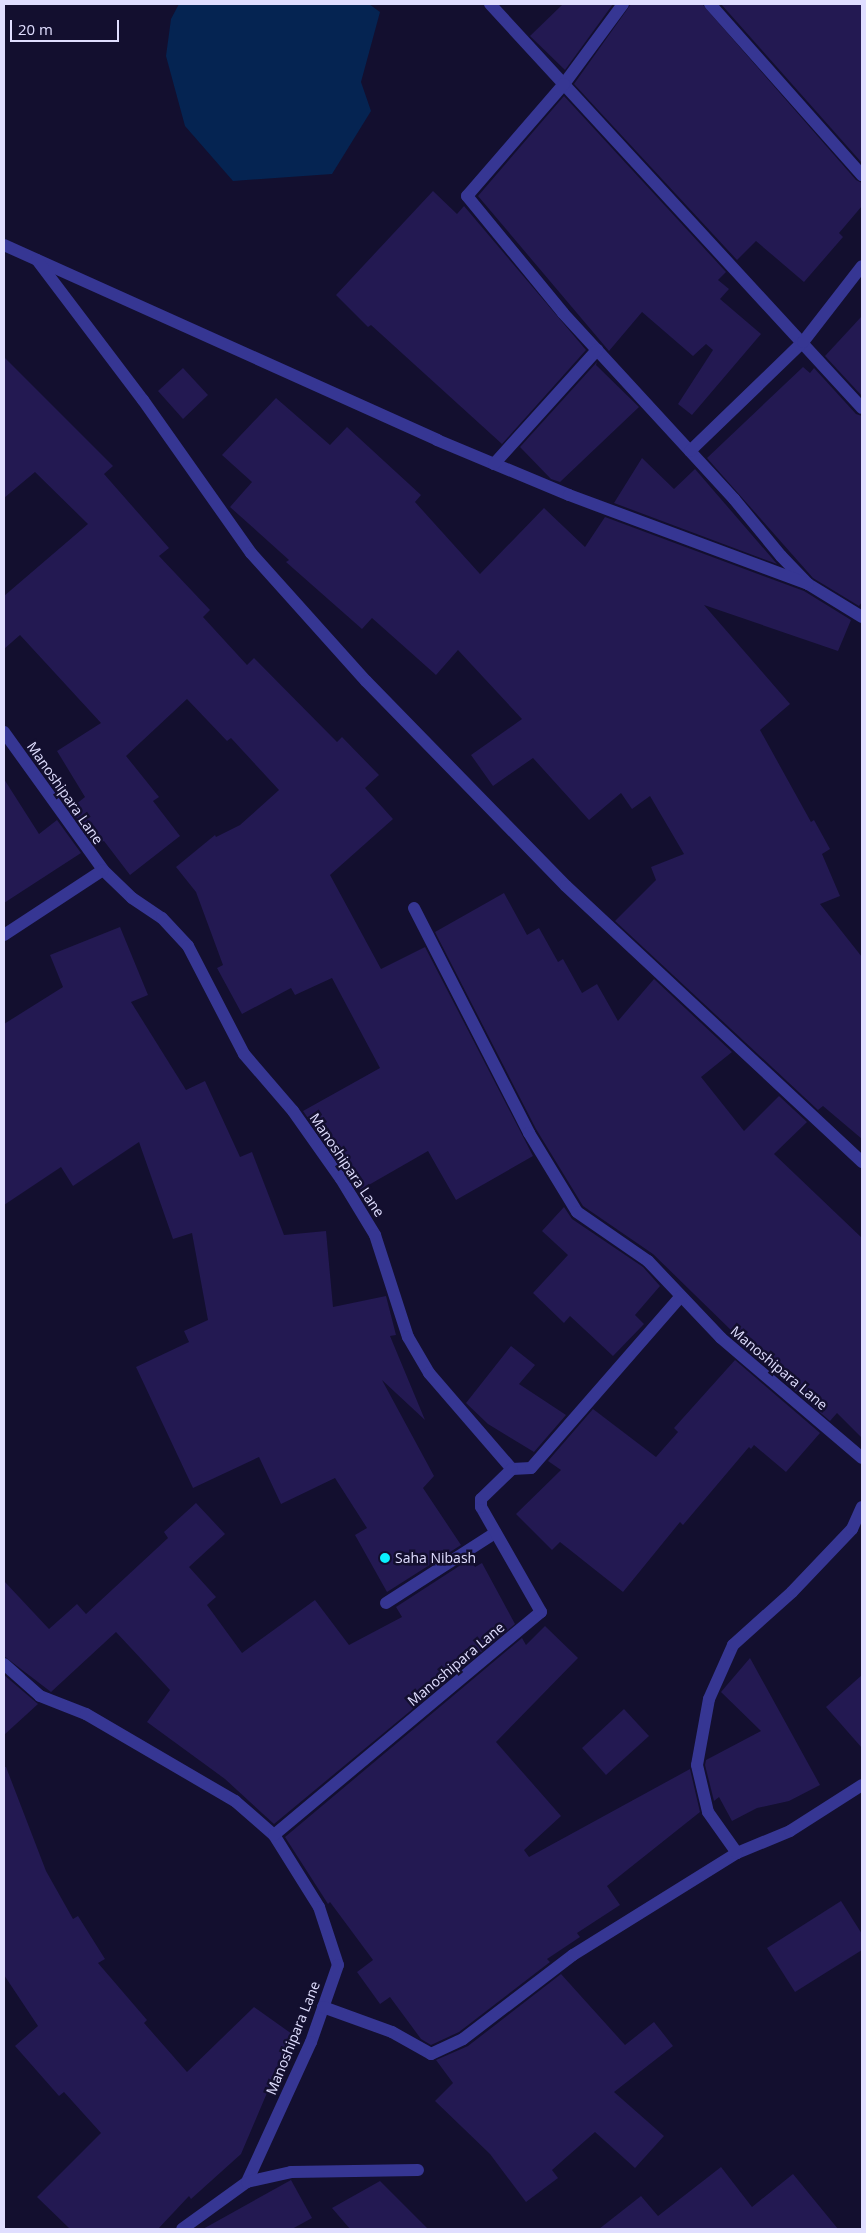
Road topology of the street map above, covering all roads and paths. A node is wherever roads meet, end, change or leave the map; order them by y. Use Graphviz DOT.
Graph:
graph roads {
  1 [pos="490,4"];
  2 [pos="623,4"];
  3 [pos="710,4"];
  4 [pos="564,84"];
  5 [pos="862,175"];
  6 [pos="4,245"];
  7 [pos="36,260"];
  8 [pos="862,266"];
  9 [pos="803,342"];
  10 [pos="597,350"];
  11 [pos="862,408"];
  12 [pos="690,451"];
  13 [pos="494,464"];
  14 [pos="808,584"];
  15 [pos="862,616"];
  16 [pos="4,732"];
  17 [pos="102,870"];
  18 [pos="414,908"];
  19 [pos="4,935"];
  20 [pos="862,1162"];
  21 [pos="681,1296"];
  22 [pos="862,1458"];
  23 [pos="512,1469"];
  24 [pos="862,1507"];
  25 [pos="495,1533"];
  26 [pos="386,1604"];
  27 [pos="4,1664"];
  28 [pos="862,1785"];
  29 [pos="274,1835"];
  30 [pos="737,1853"];
  31 [pos="323,2006"];
  32 [pos="418,2170"];
  33 [pos="247,2182"];
  34 [pos="182,2229"];
  1 -- 4 [label="street"];
  2 -- 4 [label="street"];
  3 -- 5 [label="street"];
  4 -- 9 [label="street"];
  4 -- 10 [label="street"];
  6 -- 7 [label="street"];
  7 -- 13 [label="street"];
  7 -- 20 [label="street"];
  8 -- 9 [label="street"];
  9 -- 11 [label="street"];
  9 -- 12 [label="street"];
  10 -- 12 [label="street"];
  10 -- 13 [label="street"];
  12 -- 14 [label="street"];
  13 -- 14 [label="street"];
  14 -- 15 [label="street"];
  16 -- 17 [label="street, Manoshipara Lane"];
  17 -- 19 [label="street"];
  17 -- 23 [label="street, Manoshipara Lane"];
  18 -- 21 [label="street, Manoshipara Lane"];
  21 -- 22 [label="street, Manoshipara Lane"];
  21 -- 23 [label="street"];
  23 -- 25 [label="street"];
  24 -- 30 [label="street"];
  25 -- 26 [label="street"];
  25 -- 29 [label="street, Manoshipara Lane"];
  27 -- 29 [label="street, Manoshipara Lane"];
  28 -- 30 [label="street"];
  29 -- 31 [label="street, Manoshipara Lane"];
  30 -- 31 [label="street"];
  31 -- 33 [label="street, Manoshipara Lane"];
  32 -- 33 [label="street"];
  33 -- 34 [label="street, Manoshipara Lane"];
}
